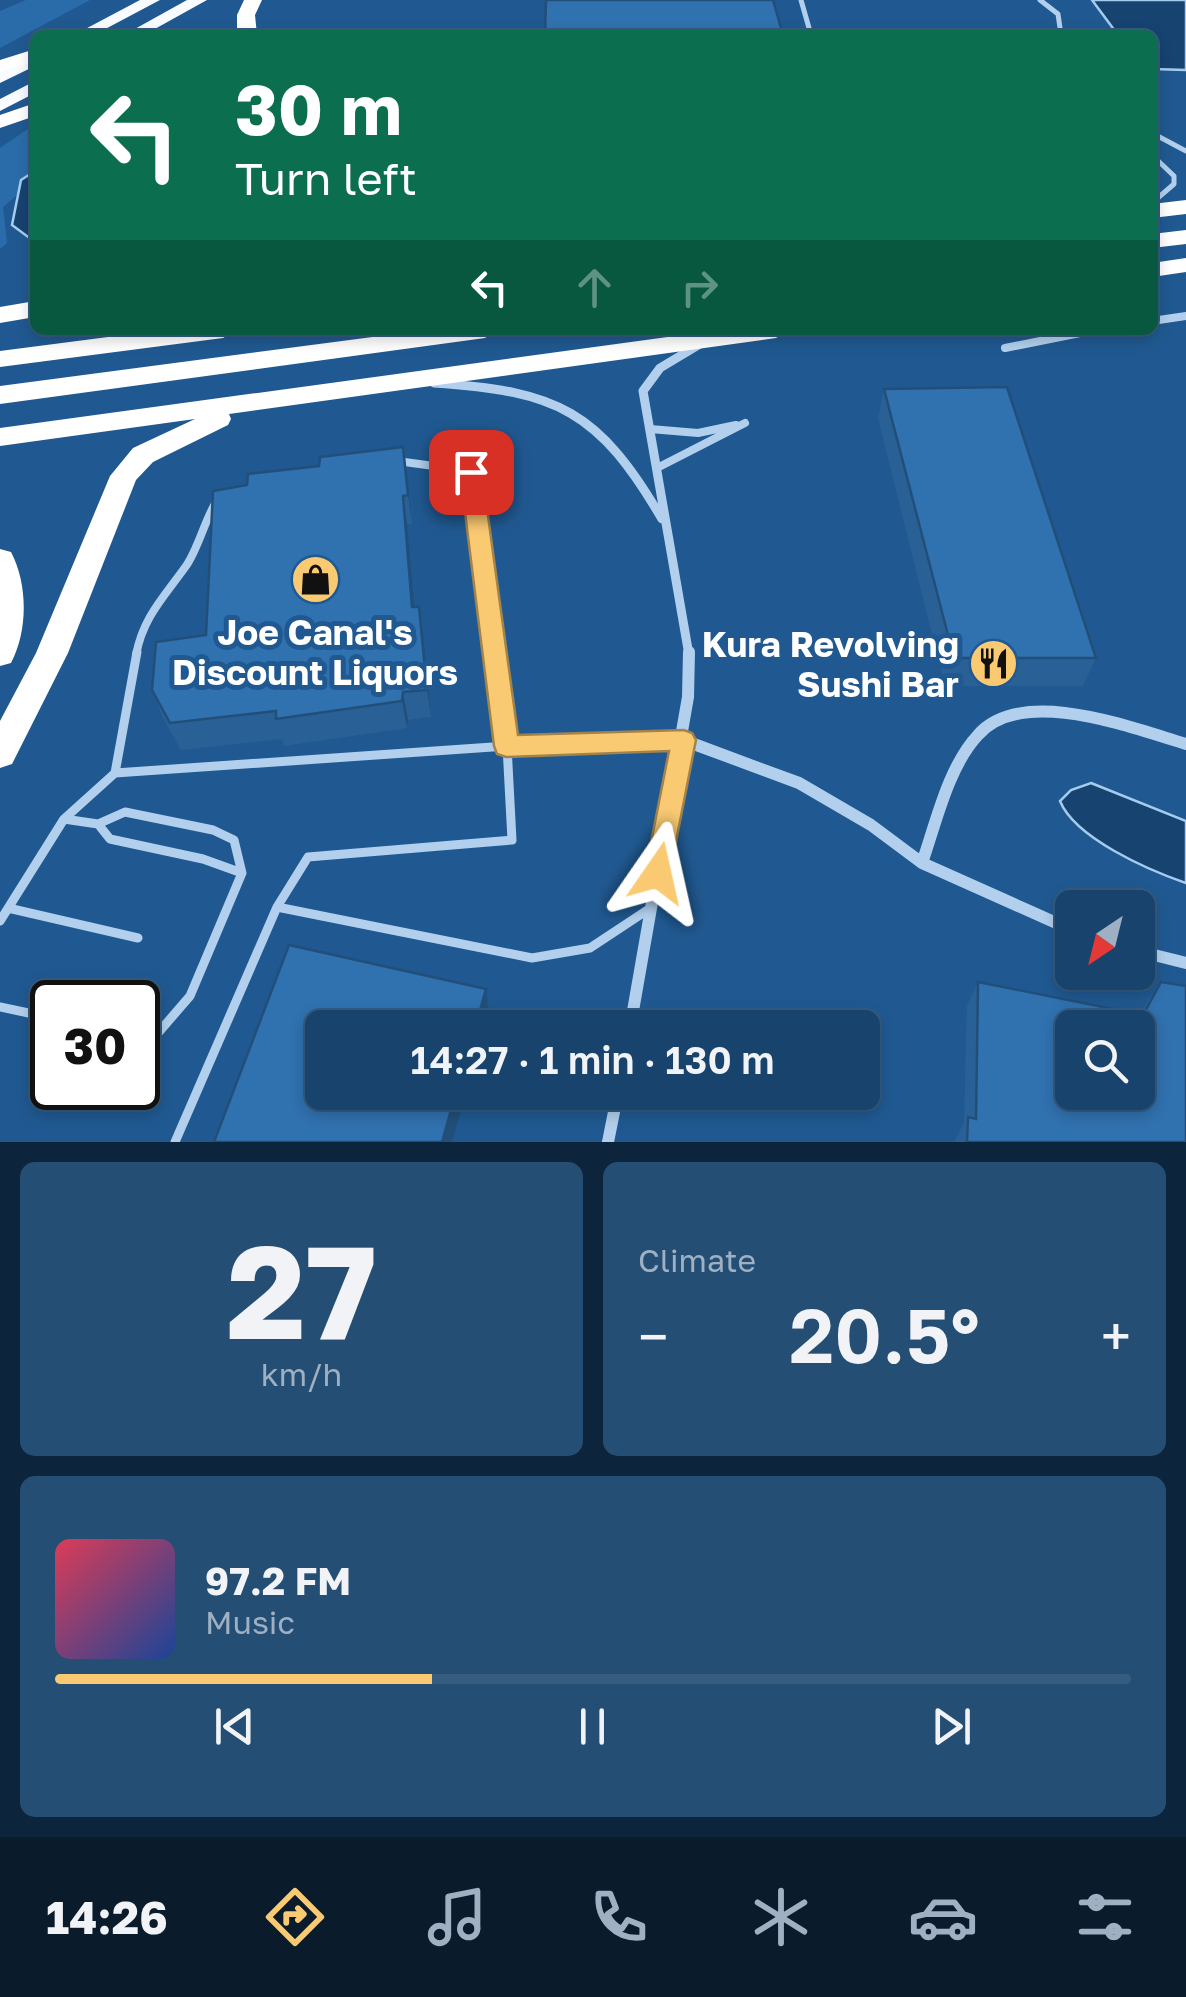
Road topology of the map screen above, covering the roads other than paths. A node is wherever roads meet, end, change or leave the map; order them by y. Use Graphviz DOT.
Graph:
graph roads {
  1 [pos="152,0"];
  2 [pos="200,0"];
  3 [pos="253,0"];
  4 [pos="802,0"];
  5 [pos="1040,0"];
  6 [pos="92,30"];
  7 [pos="142,30"];
  8 [pos="247,30"];
  9 [pos="810,30"];
  10 [pos="1061,30"];
  11 [pos="30,58"];
  12 [pos="30,60"];
  13 [pos="0,66"];
  14 [pos="0,78"];
  15 [pos="30,89"];
  16 [pos="0,106"];
  17 [pos="30,111"];
  18 [pos="0,122"];
  19 [pos="1158,137"];
  20 [pos="1186,151"];
  21 [pos="1158,161"];
  22 [pos="1158,198"];
  23 [pos="1186,207"];
  24 [pos="1158,210"];
  25 [pos="1186,237"];
  26 [pos="1158,240"];
  27 [pos="1186,265"];
  28 [pos="1158,269"];
  29 [pos="30,310"];
  30 [pos="0,315"];
  31 [pos="1186,316"];
  32 [pos="1158,320"];
  33 [pos="30,324"];
  34 [pos="0,327"];
  35 [pos="183,335"];
  36 [pos="448,335"];
  37 [pos="744,335"];
  38 [pos="1057,335"];
  39 [pos="706,341"];
  40 [pos="1005,348"];
  41 [pos="0,358"];
  42 [pos="391,384"];
  43 [pos="0,395"];
  44 [pos="263,402"];
  45 [pos="650,429"];
  46 [pos="0,437"];
  47 [pos="386,460"];
  48 [pos="657,468"];
  49 [pos="220,497"];
  50 [pos="665,524"];
  51 [pos="0,560"];
  52 [pos="0,654"];
  53 [pos="684,740"];
  54 [pos="1186,744"];
  55 [pos="506,746"];
  56 [pos="0,754"];
  57 [pos="115,773"];
  58 [pos="64,820"];
  59 [pos="98,824"];
  60 [pos="922,863"];
  61 [pos="242,872"];
  62 [pos="652,906"];
  63 [pos="277,907"];
  64 [pos="8,908"];
  65 [pos="0,921"];
  66 [pos="1055,922"];
  67 [pos="138,938"];
  68 [pos="1155,956"];
  69 [pos="1186,963"];
  70 [pos="0,1006"];
  71 [pos="633,1010"];
  72 [pos="30,1013"];
  73 [pos="160,1031"];
  74 [pos="614,1110"];
  75 [pos="174,1142"];
  76 [pos="608,1142"];
  1 -- 6 [label="main road"];
  2 -- 7 [label="main road"];
  3 -- 8 [label="highway"];
  4 -- 9 [label="lane"];
  5 -- 10 [label="lane"];
  11 -- 13 [label="highway"];
  12 -- 14 [label="main road"];
  15 -- 16 [label="main road"];
  17 -- 18 [label="highway"];
  19 -- 20 [label="lane"];
  21 -- 22 [label="lane"];
  23 -- 24 [label="highway"];
  25 -- 26 [label="highway"];
  27 -- 28 [label="highway"];
  29 -- 30 [label="highway"];
  31 -- 32 [label="lane"];
  33 -- 34 [label="highway"];
  35 -- 41 [label="highway"];
  36 -- 43 [label="highway"];
  37 -- 39 [label="highway"];
  38 -- 40 [label="lane"];
  39 -- 42 [label="highway"];
  39 -- 45 [label="street"];
  42 -- 44 [label="highway"];
  42 -- 50 [label="street"];
  44 -- 46 [label="highway"];
  44 -- 56 [label="highway"];
  45 -- 48 [label="street"];
  45 -- 48 [label="lane"];
  47 -- 55 [label="lane"];
  48 -- 50 [label="street"];
  49 -- 57 [label="lane"];
  50 -- 53 [label="street"];
  51 -- 52 [label="highway"];
  53 -- 55 [label="lane"];
  53 -- 60 [label="street"];
  53 -- 62 [label="street"];
  54 -- 60 [label="street"];
  55 -- 57 [label="lane"];
  55 -- 63 [label="lane"];
  57 -- 58 [label="lane"];
  58 -- 59 [label="lane"];
  58 -- 64 [label="lane"];
  59 -- 61 [label="lane"];
  59 -- 61 [label="lane"];
  60 -- 66 [label="street"];
  61 -- 73 [label="lane"];
  62 -- 63 [label="lane"];
  62 -- 71 [label="street"];
  63 -- 75 [label="lane"];
  64 -- 65 [label="lane"];
  64 -- 67 [label="lane"];
  68 -- 69 [label="street"];
  70 -- 72 [label="lane"];
  74 -- 76 [label="street"];
}
